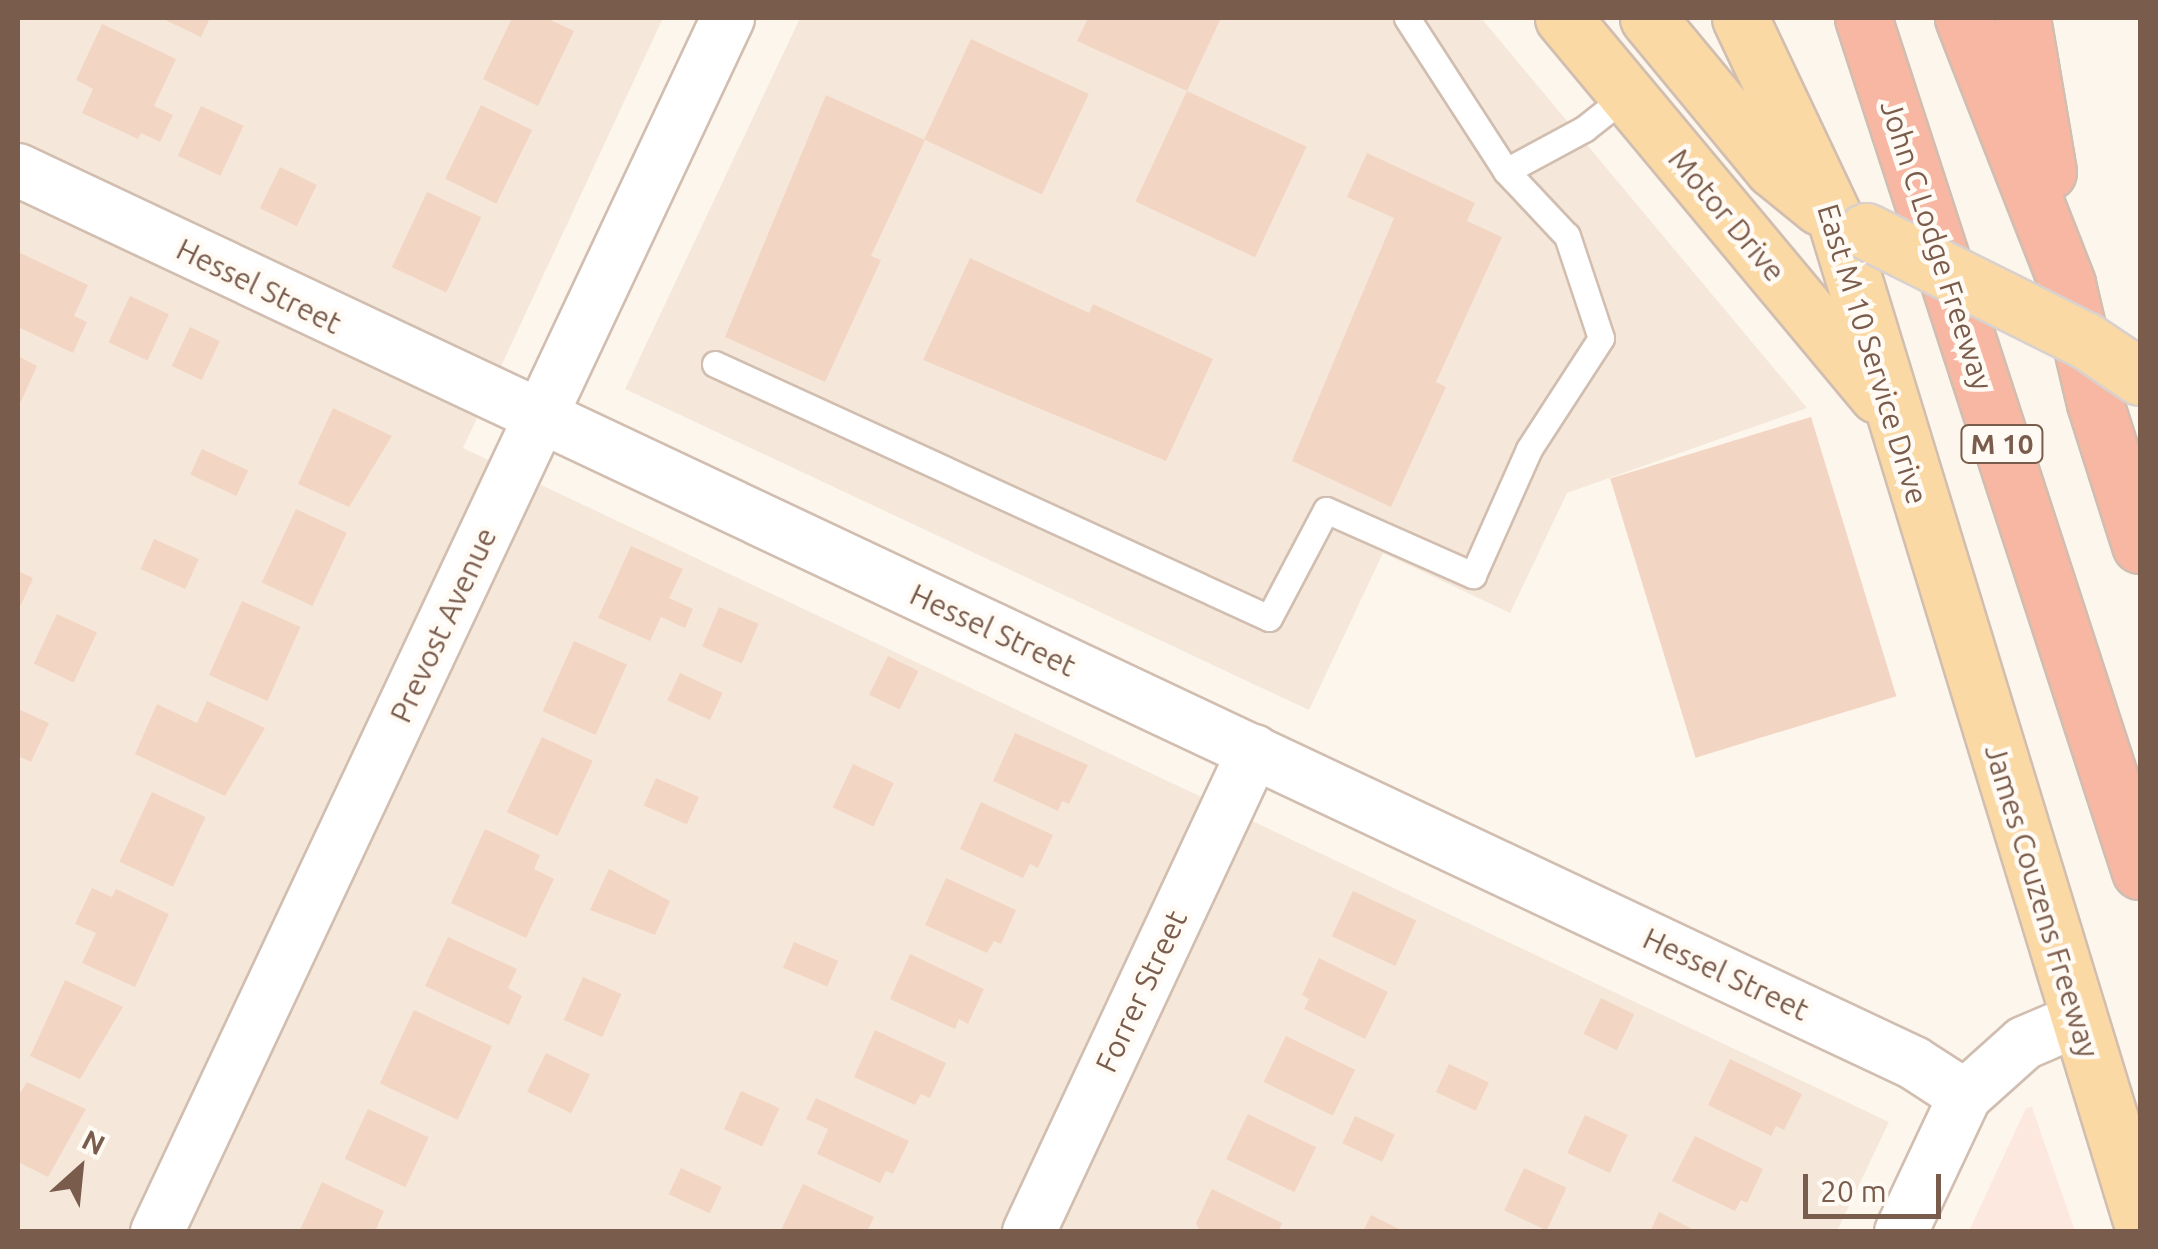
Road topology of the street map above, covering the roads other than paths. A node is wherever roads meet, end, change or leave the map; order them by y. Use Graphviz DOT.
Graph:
graph roads {
  1 [pos="728,18"];
  2 [pos="1407,18"];
  3 [pos="1563,18"];
  4 [pos="1648,18"];
  5 [pos="1740,18"];
  6 [pos="1863,18"];
  7 [pos="1962,18"];
  8 [pos="2022,18"];
  9 [pos="1627,95"];
  10 [pos="18,170"];
  11 [pos="1506,171"];
  12 [pos="1851,226"];
  13 [pos="2067,284"];
  14 [pos="714,364"];
  15 [pos="2140,377"];
  16 [pos="1892,413"];
  17 [pos="540,420"];
  18 [pos="2140,545"];
  19 [pos="1945,586"];
  20 [pos="1254,751"];
  21 [pos="2140,871"];
  22 [pos="2078,1020"];
  23 [pos="1965,1096"];
  24 [pos="2140,1217"];
  25 [pos="157,1232"];
  26 [pos="1028,1232"];
  27 [pos="1901,1232"];
  1 -- 17 [label="street, Prevost Avenue"];
  2 -- 11 [label="lane"];
  3 -- 9 [label="main road, Motor Drive"];
  4 -- 12 [label="main road"];
  5 -- 12 [label="main road, East M 10 Service Drive"];
  6 -- 21 [label="highway, John C Lodge Freeway / M 10"];
  7 -- 13 [label="highway"];
  8 -- 13 [label="highway"];
  9 -- 11 [label="lane"];
  9 -- 16 [label="main road, Motor Drive"];
  10 -- 17 [label="street, Hessel Street"];
  11 -- 14 [label="lane"];
  12 -- 15 [label="main road, bridge"];
  12 -- 16 [label="main road, East M 10 Service Drive"];
  13 -- 18 [label="highway"];
  16 -- 19 [label="main road, East M 10 Service Drive"];
  17 -- 20 [label="street, Hessel Street"];
  17 -- 25 [label="street, Prevost Avenue"];
  19 -- 22 [label="main road, James Couzens Freeway"];
  20 -- 23 [label="street, Hessel Street"];
  20 -- 26 [label="street, Forrer Street"];
  22 -- 23 [label="street"];
  22 -- 24 [label="main road, James Couzens Freeway"];
  23 -- 27 [label="street"];
}
